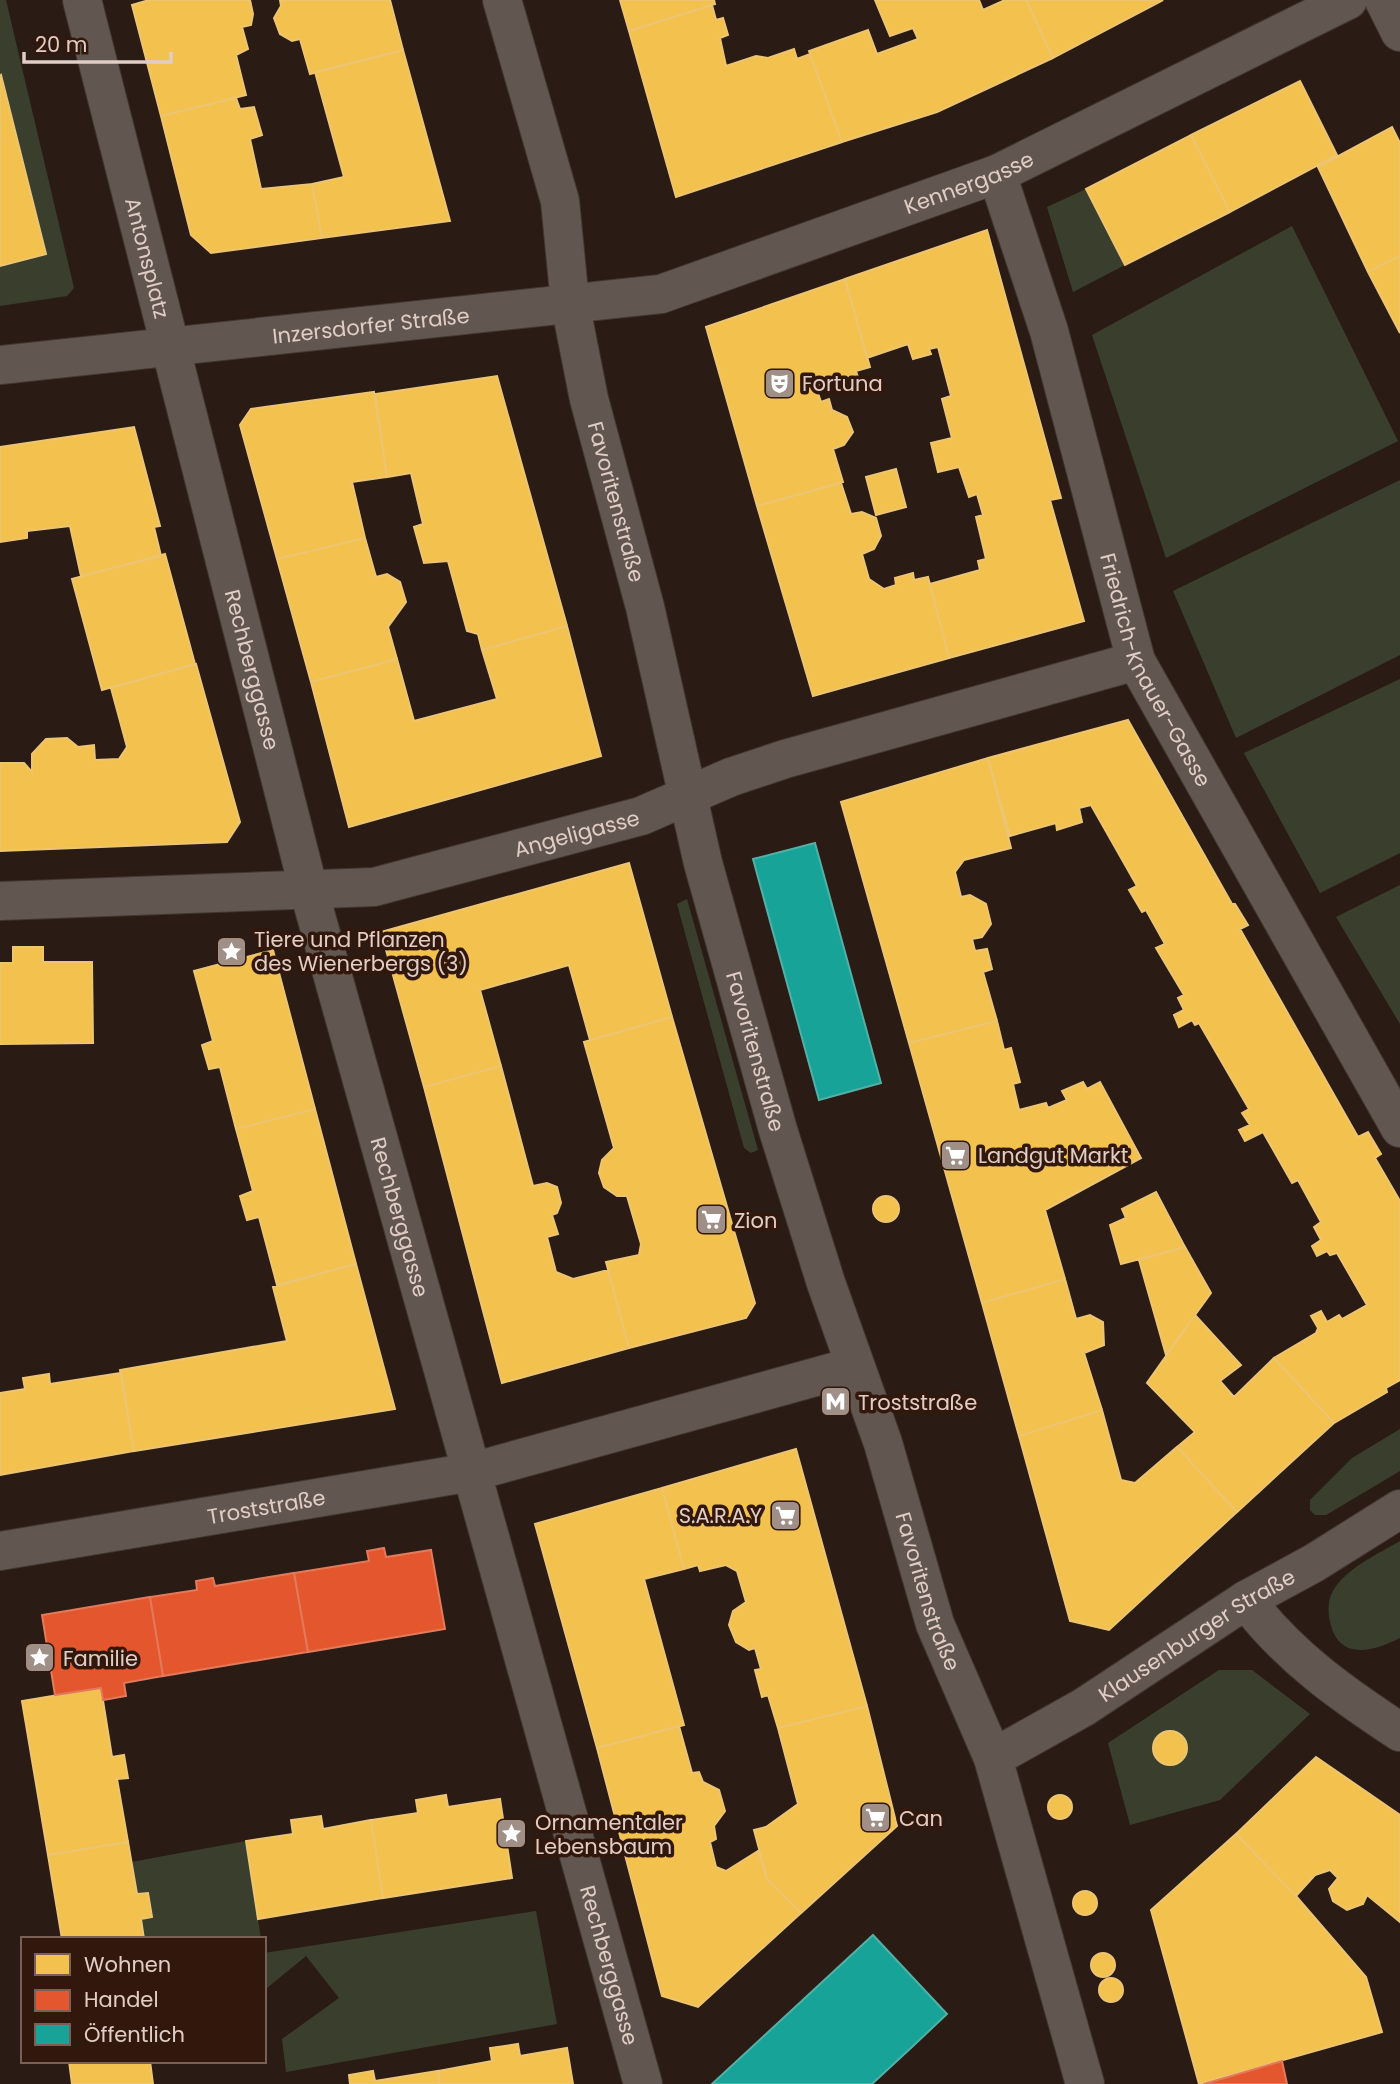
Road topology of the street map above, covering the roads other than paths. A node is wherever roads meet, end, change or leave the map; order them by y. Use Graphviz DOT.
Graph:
graph roads {
  1 [pos="82,0"];
  2 [pos="502,0"];
  3 [pos="1348,0"];
  4 [pos="1384,0"];
  5 [pos="1400,32"];
  6 [pos="997,174"];
  7 [pos="570,303"];
  8 [pos="172,348"];
  9 [pos="0,365"];
  10 [pos="1136,661"];
  11 [pos="688,797"];
  12 [pos="309,891"];
  13 [pos="0,901"];
  14 [pos="1400,1128"];
  15 [pos="855,1366"];
  16 [pos="472,1472"];
  17 [pos="1400,1509"];
  18 [pos="0,1550"];
  19 [pos="1246,1600"];
  20 [pos="1400,1732"];
  21 [pos="993,1758"];
  22 [pos="643,2084"];
  23 [pos="1085,2084"];
  1 -- 8 [label="street, Antonsplatz"];
  2 -- 7 [label="street, Favoritenstraße"];
  3 -- 6 [label="street, Kennergasse"];
  4 -- 5 [label="street"];
  6 -- 7 [label="street, Kennergasse"];
  6 -- 10 [label="street, Friedrich-Knauer-Gasse"];
  7 -- 8 [label="street, Inzersdorfer Straße"];
  7 -- 11 [label="street, Favoritenstraße"];
  8 -- 9 [label="street, Antonsplatz"];
  8 -- 12 [label="street, Rechberggasse"];
  10 -- 11 [label="street, Angeligasse"];
  10 -- 14 [label="street, Friedrich-Knauer-Gasse"];
  11 -- 12 [label="street, Angeligasse"];
  11 -- 15 [label="street, Favoritenstraße"];
  12 -- 13 [label="street, Angeligasse"];
  12 -- 16 [label="street, Rechberggasse"];
  15 -- 16 [label="street, Troststraße"];
  15 -- 21 [label="street, Favoritenstraße"];
  16 -- 18 [label="street, Troststraße"];
  16 -- 22 [label="street, Rechberggasse"];
  17 -- 19 [label="street, Klausenburger Straße"];
  19 -- 20 [label="street"];
  19 -- 21 [label="street, Klausenburger Straße"];
  21 -- 23 [label="street, Favoritenstraße"];
}
